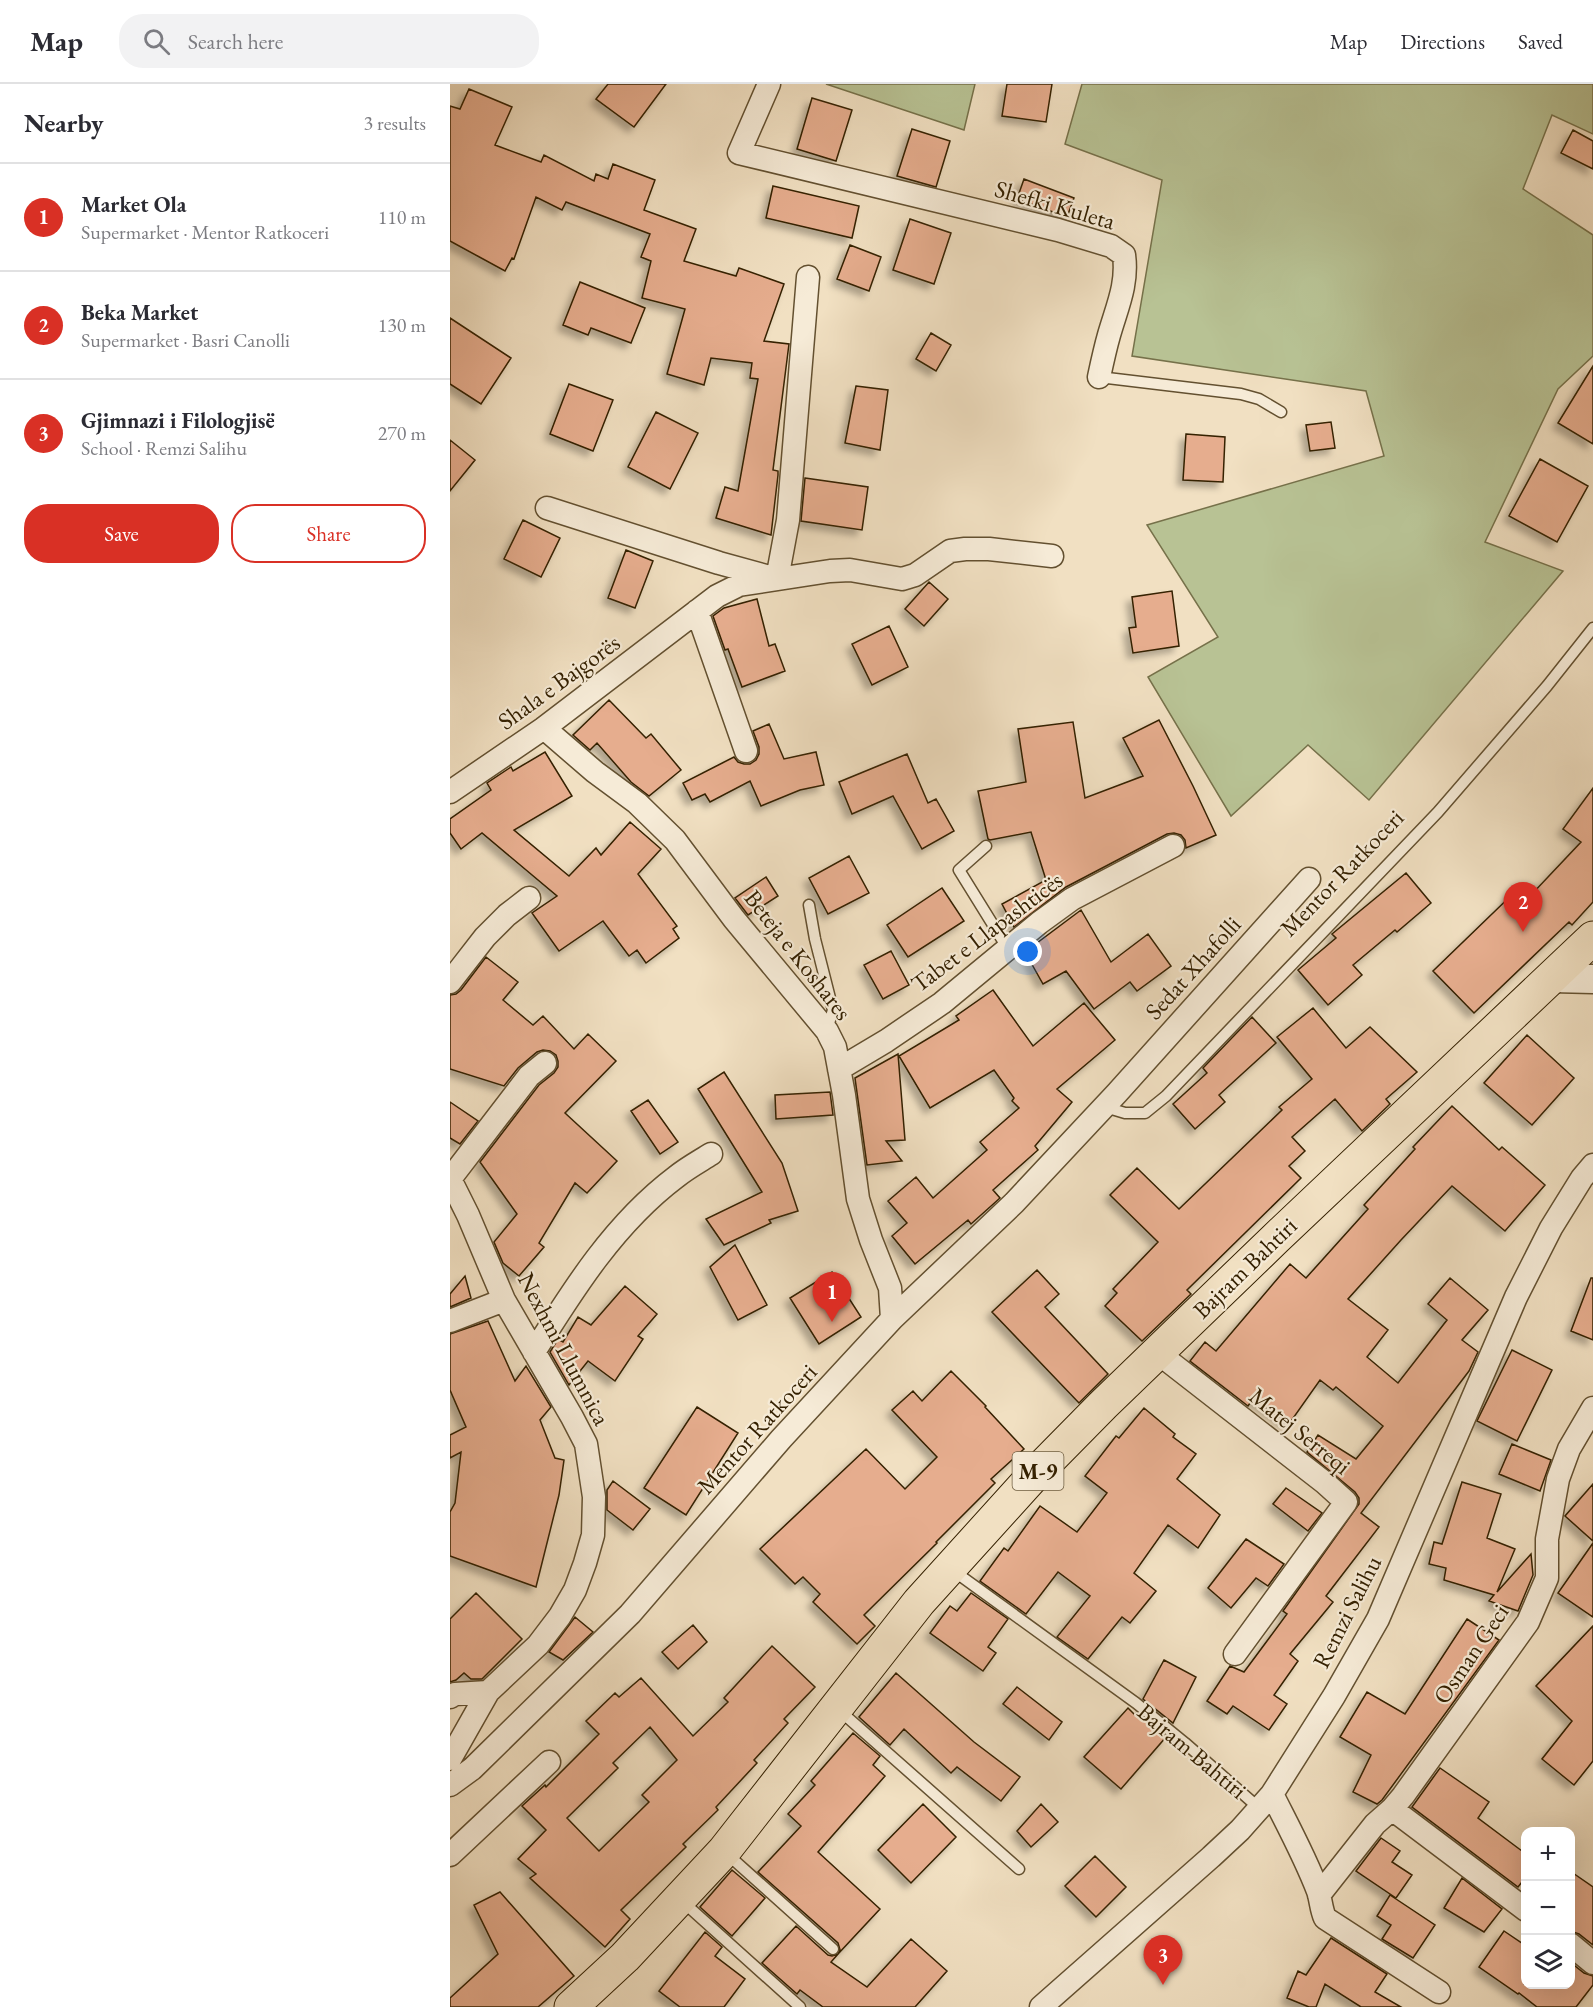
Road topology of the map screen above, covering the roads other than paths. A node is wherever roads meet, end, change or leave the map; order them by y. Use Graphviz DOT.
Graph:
graph roads {
  1 [pos="769,84"];
  2 [pos="808,277"];
  3 [pos="1099,377"];
  4 [pos="1281,412"];
  5 [pos="547,508"];
  6 [pos="1052,556"];
  7 [pos="777,579"];
  8 [pos="697,611"];
  9 [pos="1593,628"];
  10 [pos="544,728"];
  11 [pos="746,751"];
  12 [pos="450,792"];
  13 [pos="986,846"];
  14 [pos="1173,846"];
  15 [pos="1309,879"];
  16 [pos="529,898"];
  17 [pos="809,905"];
  18 [pos="1593,938"];
  19 [pos="1008,949"];
  20 [pos="1552,978"];
  21 [pos="1593,979"];
  22 [pos="450,982"];
  23 [pos="827,1031"];
  24 [pos="546,1063"];
  25 [pos="839,1069"];
  26 [pos="1110,1100"];
  27 [pos="711,1154"];
  28 [pos="1593,1165"];
  29 [pos="450,1179"];
  30 [pos="504,1300"];
  31 [pos="892,1319"];
  32 [pos="450,1321"];
  33 [pos="534,1352"];
  34 [pos="1158,1353"];
  35 [pos="1593,1408"];
  36 [pos="950,1568"];
  37 [pos="1235,1654"];
  38 [pos="488,1692"];
  39 [pos="450,1697"];
  40 [pos="837,1708"];
  41 [pos="450,1759"];
  42 [pos="549,1762"];
  43 [pos="450,1785"];
  44 [pos="1265,1801"];
  45 [pos="1392,1809"];
  46 [pos="724,1851"];
  47 [pos="450,1855"];
  48 [pos="1018,1869"];
  49 [pos="1319,1894"];
  50 [pos="680,1899"];
  51 [pos="1521,1906"];
  52 [pos="1575,1948"];
  53 [pos="833,1949"];
  54 [pos="1593,1963"];
  55 [pos="1439,1992"];
  56 [pos="571,2007"];
  57 [pos="800,2007"];
  58 [pos="1041,2007"];
  1 -- 3 [label="street, Shefki Kuleta"];
  2 -- 7 [label="street"];
  3 -- 4 [label="lane, Shefki Kuleta"];
  5 -- 7 [label="street, Shala e Bajgorës"];
  6 -- 7 [label="street, Shala e Bajgorës"];
  7 -- 8 [label="street, Shala e Bajgorës"];
  8 -- 10 [label="street, Shala e Bajgorës"];
  8 -- 11 [label="street"];
  9 -- 26 [label="lane, Mentor Ratkoceri"];
  10 -- 12 [label="street, Shala e Bajgorës"];
  10 -- 23 [label="street, Beteja e Koshares"];
  13 -- 19 [label="lane"];
  14 -- 19 [label="street, Tabet e Llapashticës"];
  15 -- 26 [label="street, Sedat Xhafolli"];
  16 -- 22 [label="street"];
  17 -- 23 [label="lane"];
  18 -- 20 [label="main road, M-9"];
  19 -- 25 [label="street, Tabet e Llapashticës"];
  20 -- 21 [label="street"];
  20 -- 34 [label="main road, Bajram Bahtiri / M-9"];
  23 -- 25 [label="street, Beteja e Koshares"];
  24 -- 29 [label="street, Nexhmi Llumnica"];
  25 -- 31 [label="street, Beteja e Koshares"];
  26 -- 31 [label="street, Mentor Ratkoceri"];
  27 -- 33 [label="street"];
  28 -- 44 [label="street, Remzi Salihu"];
  29 -- 30 [label="street, Nexhmi Llumnica"];
  30 -- 32 [label="street"];
  30 -- 33 [label="street, Nexhmi Llumnica"];
  31 -- 43 [label="street, Mentor Ratkoceri"];
  33 -- 38 [label="street, Nexhmi Llumnica"];
  34 -- 36 [label="main road, Bajram Bahtiri / M-9"];
  34 -- 37 [label="street, Matej Serreqi"];
  35 -- 45 [label="street, Osman Geci"];
  36 -- 40 [label="main road, Bajram Bahtiri / M-9"];
  36 -- 44 [label="lane, Bajram Bahtiri"];
  38 -- 39 [label="street"];
  38 -- 41 [label="street, Nexhmi Llumnica"];
  40 -- 46 [label="main road, Bajram Bahtiri / M-9"];
  40 -- 48 [label="lane"];
  42 -- 47 [label="street"];
  44 -- 49 [label="street"];
  44 -- 58 [label="street, Remzi Salihu"];
  45 -- 49 [label="street, Osman Geci"];
  45 -- 51 [label="street"];
  46 -- 50 [label="main road, Bajram Bahtiri / M-9"];
  46 -- 53 [label="lane"];
  49 -- 55 [label="street"];
  50 -- 56 [label="main road, Bajram Bahtiri / M-9"];
  50 -- 57 [label="lane"];
  52 -- 54 [label="street"];
}
